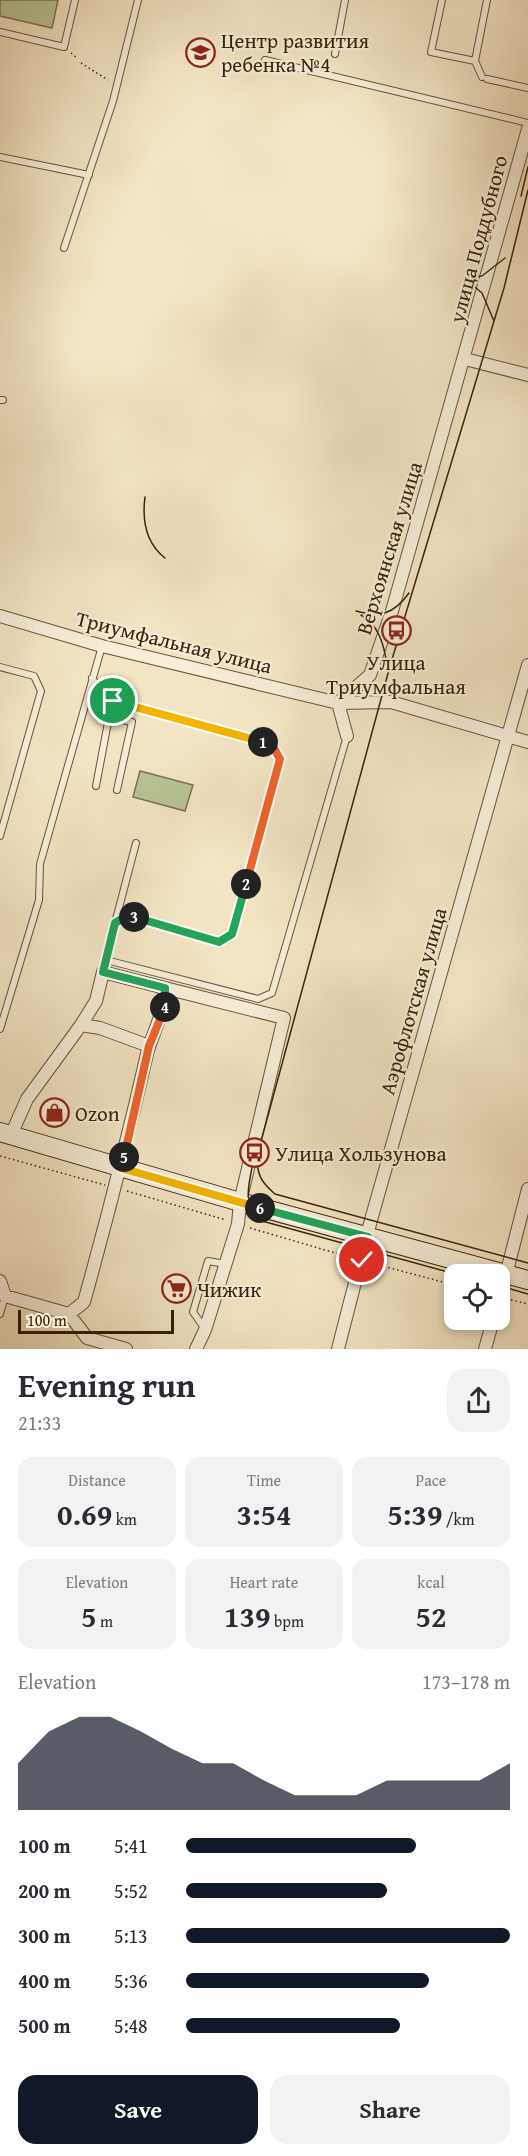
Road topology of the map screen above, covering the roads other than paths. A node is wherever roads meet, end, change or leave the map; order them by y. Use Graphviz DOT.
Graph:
graph roads {
  1 [pos="75,0"];
  2 [pos="138,0"];
  3 [pos="345,0"];
  4 [pos="442,0"];
  5 [pos="487,0"];
  6 [pos="0,32"];
  7 [pos="334,54"];
  8 [pos="265,60"];
  9 [pos="475,61"];
  10 [pos="528,88"];
  11 [pos="528,123"];
  12 [pos="528,129"];
  13 [pos="0,158"];
  14 [pos="88,175"];
  15 [pos="64,248"];
  16 [pos="465,359"];
  17 [pos="528,375"];
  18 [pos="0,616"];
  19 [pos="102,646"];
  20 [pos="528,665"];
  21 [pos="0,667"];
  22 [pos="92,678"];
  23 [pos="113,701"];
  24 [pos="338,703"];
  25 [pos="109,717"];
  26 [pos="347,736"];
  27 [pos="509,736"];
  28 [pos="528,742"];
  29 [pos="96,786"];
  30 [pos="117,790"];
  31 [pos="0,836"];
  32 [pos="136,843"];
  33 [pos="115,923"];
  34 [pos="106,960"];
  35 [pos="103,972"];
  36 [pos="165,988"];
  37 [pos="81,1025"];
  38 [pos="0,1029"];
  39 [pos="149,1046"];
  40 [pos="3,1134"];
  41 [pos="121,1168"];
  42 [pos="528,1189"];
  43 [pos="240,1202"];
  44 [pos="368,1237"];
  45 [pos="469,1264"];
  46 [pos="509,1264"];
  47 [pos="510,1275"];
  48 [pos="528,1280"];
  49 [pos="0,1281"];
  50 [pos="5,1296"];
  51 [pos="0,1314"];
  52 [pos="69,1314"];
  53 [pos="490,1330"];
  54 [pos="126,1349"];
  55 [pos="196,1349"];
  56 [pos="338,1349"];
  57 [pos="485,1349"];
  1 -- 6 [label="lane"];
  2 -- 14 [label="lane"];
  3 -- 7 [label="lane"];
  4 -- 9 [label="lane"];
  5 -- 9 [label="lane"];
  8 -- 11 [label="lane"];
  9 -- 10 [label="lane"];
  12 -- 16 [label="street, улица Поддубного"];
  13 -- 14 [label="lane"];
  14 -- 15 [label="lane"];
  16 -- 17 [label="street"];
  16 -- 24 [label="street, Верхоянская улица"];
  18 -- 19 [label="street, Триумфальная улица"];
  19 -- 22 [label="lane"];
  19 -- 24 [label="street, Триумфальная улица"];
  20 -- 27 [label="street, Аэрофлотская улица"];
  21 -- 31 [label="lane"];
  22 -- 23 [label="lane"];
  22 -- 38 [label="lane"];
  23 -- 25 [label="lane"];
  23 -- 33 [label="lane"];
  24 -- 26 [label="street"];
  24 -- 27 [label="street, Триумфальная улица"];
  25 -- 29 [label="lane"];
  25 -- 30 [label="lane"];
  26 -- 34 [label="lane"];
  27 -- 28 [label="street, Триумфальная улица"];
  27 -- 44 [label="street, Аэрофлотская улица"];
  32 -- 33 [label="lane"];
  33 -- 34 [label="lane"];
  34 -- 35 [label="lane"];
  35 -- 36 [label="street"];
  35 -- 37 [label="street"];
  36 -- 39 [label="street"];
  36 -- 43 [label="street"];
  37 -- 39 [label="street"];
  37 -- 40 [label="street"];
  39 -- 41 [label="street"];
  40 -- 41 [label="street"];
  41 -- 43 [label="street"];
  41 -- 52 [label="street"];
  42 -- 46 [label="street"];
  43 -- 44 [label="street"];
  43 -- 55 [label="street"];
  44 -- 45 [label="street"];
  44 -- 56 [label="street, Аэрофлотская улица"];
  47 -- 48 [label="street"];
  49 -- 50 [label="street"];
  50 -- 51 [label="lane"];
  50 -- 52 [label="street"];
  52 -- 54 [label="street"];
  53 -- 57 [label="street"];
}
